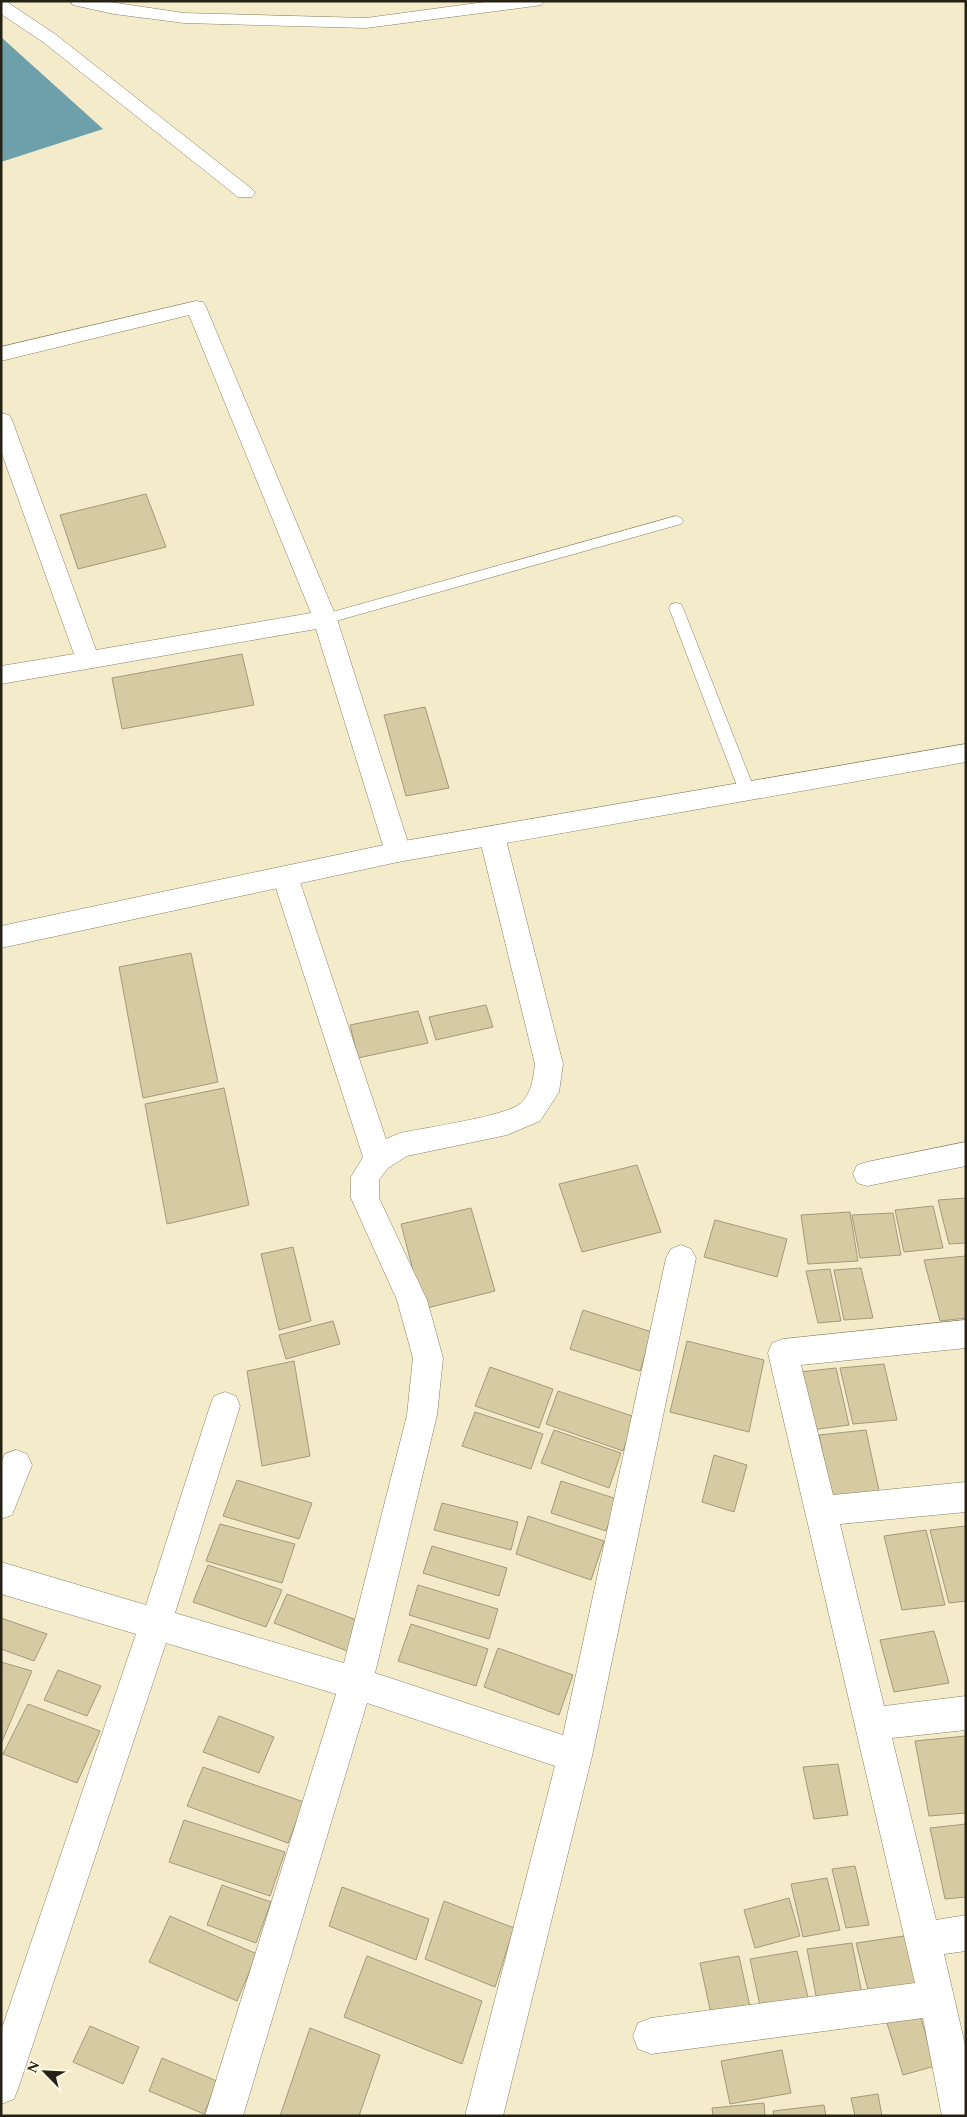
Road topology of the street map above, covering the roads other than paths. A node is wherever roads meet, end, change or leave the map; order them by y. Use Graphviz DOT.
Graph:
graph roads {
  1 [pos="79,1"];
  2 [pos="535,1"];
  3 [pos="1,6"];
  4 [pos="245,193"];
  5 [pos="1,354"];
  6 [pos="1,420"];
  7 [pos="676,521"];
  8 [pos="676,608"];
  9 [pos="325,619"];
  10 [pos="88,660"];
  11 [pos="1,675"];
  12 [pos="966,753"];
  13 [pos="747,791"];
  14 [pos="492,836"];
  15 [pos="398,852"];
  16 [pos="285,876"];
  17 [pos="1,937"];
  18 [pos="966,1154"];
  19 [pos="378,1158"];
  20 [pos="867,1174"];
  21 [pos="681,1258"];
  22 [pos="966,1334"];
  23 [pos="225,1406"];
  24 [pos="16,1466"];
  25 [pos="966,1497"];
  26 [pos="1,1504"];
  27 [pos="821,1511"];
  28 [pos="1,1578"];
  29 [pos="156,1623"];
  30 [pos="356,1683"];
  31 [pos="966,1714"];
  32 [pos="871,1724"];
  33 [pos="575,1756"];
  34 [pos="966,1933"];
  35 [pos="922,1940"];
  36 [pos="936,1998"];
  37 [pos="651,2036"];
  38 [pos="1,2086"];
  39 [pos="224,2116"];
  40 [pos="484,2116"];
  41 [pos="961,2116"];
  1 -- 2 [label="street"];
  3 -- 4 [label="street"];
  5 -- 9 [label="street"];
  6 -- 10 [label="street"];
  7 -- 9 [label="lane"];
  8 -- 13 [label="lane"];
  9 -- 10 [label="street"];
  9 -- 15 [label="street"];
  10 -- 11 [label="street"];
  12 -- 13 [label="street"];
  13 -- 14 [label="street"];
  14 -- 15 [label="street"];
  14 -- 19 [label="street"];
  15 -- 16 [label="street"];
  16 -- 17 [label="street"];
  16 -- 19 [label="street"];
  18 -- 20 [label="street"];
  19 -- 30 [label="street"];
  21 -- 33 [label="street"];
  22 -- 27 [label="street"];
  23 -- 29 [label="street"];
  24 -- 26 [label="street"];
  25 -- 27 [label="street"];
  27 -- 32 [label="street"];
  28 -- 29 [label="street"];
  29 -- 30 [label="street"];
  29 -- 38 [label="street"];
  30 -- 33 [label="street"];
  30 -- 39 [label="street"];
  31 -- 32 [label="street"];
  32 -- 35 [label="street"];
  33 -- 40 [label="street"];
  34 -- 35 [label="street"];
  35 -- 36 [label="street"];
  36 -- 37 [label="street"];
  36 -- 41 [label="street"];
}
